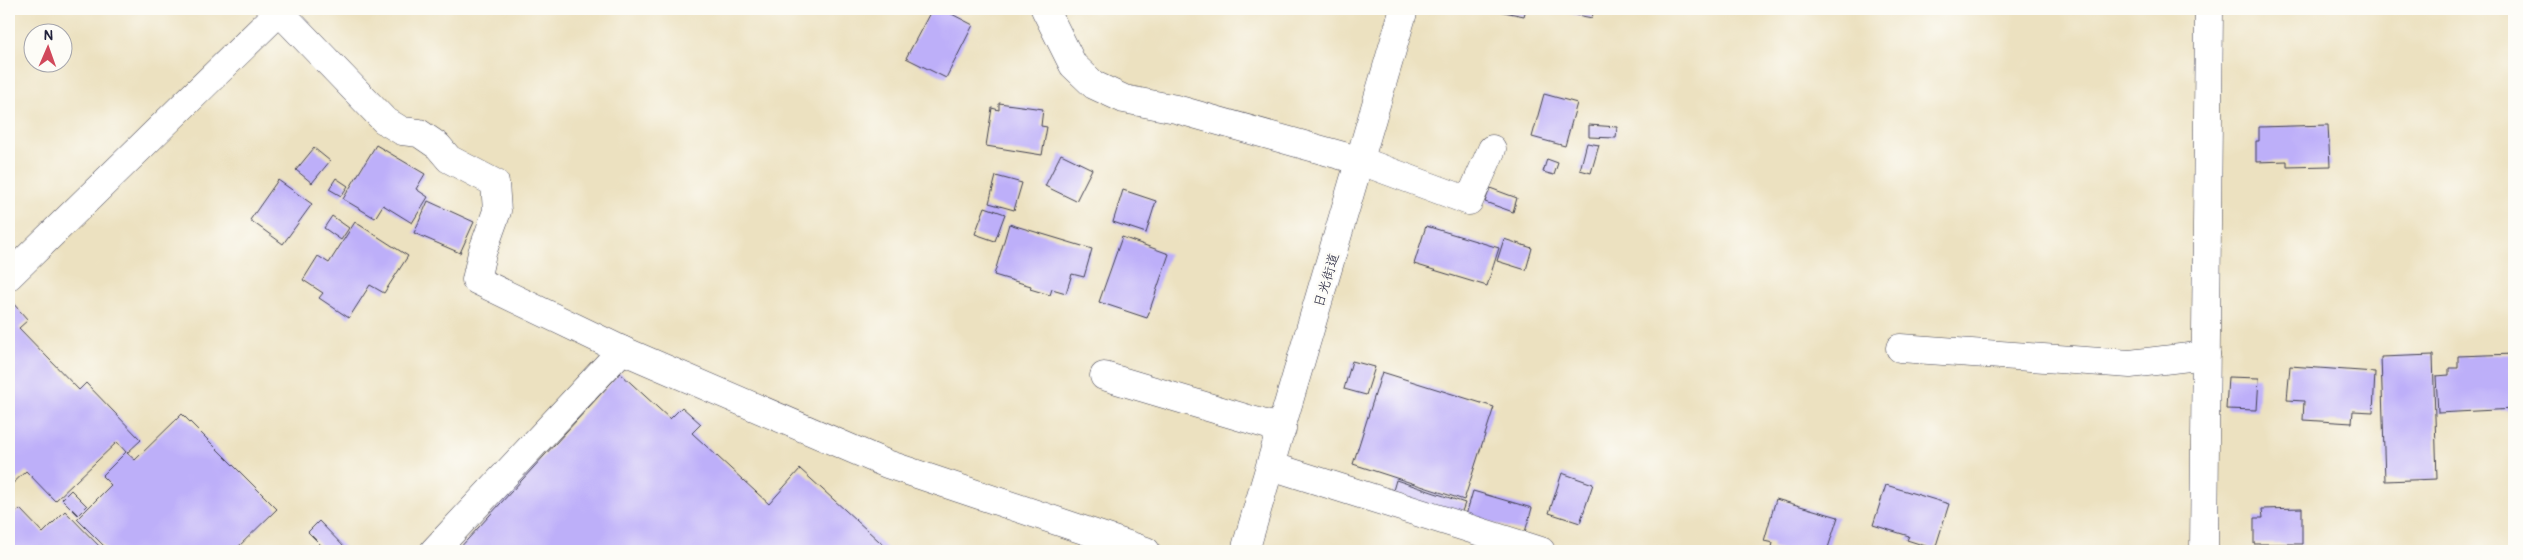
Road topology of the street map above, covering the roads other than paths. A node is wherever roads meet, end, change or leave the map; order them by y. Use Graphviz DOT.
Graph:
graph roads {
  1 [pos="1045,9"];
  2 [pos="1404,9"];
  3 [pos="2209,9"];
  4 [pos="279,10"];
  5 [pos="1492,149"];
  6 [pos="1361,161"];
  7 [pos="9,276"];
  8 [pos="1900,348"];
  9 [pos="622,350"];
  10 [pos="2206,354"];
  11 [pos="1104,376"];
  12 [pos="1282,429"];
  13 [pos="1271,466"];
  14 [pos="434,551"];
  15 [pos="1146,551"];
  16 [pos="1245,551"];
  17 [pos="1541,551"];
  18 [pos="2204,551"];
  1 -- 6 [label="main road"];
  2 -- 6 [label="main road, 日光街道"];
  3 -- 10 [label="main road"];
  4 -- 7 [label="main road"];
  4 -- 9 [label="main road"];
  5 -- 6 [label="main road"];
  6 -- 12 [label="main road, 日光街道"];
  8 -- 10 [label="main road"];
  9 -- 14 [label="main road"];
  9 -- 15 [label="main road"];
  10 -- 18 [label="main road"];
  11 -- 12 [label="main road"];
  12 -- 13 [label="main road, 日光街道"];
  13 -- 16 [label="main road, 日光街道"];
  13 -- 17 [label="main road"];
}
